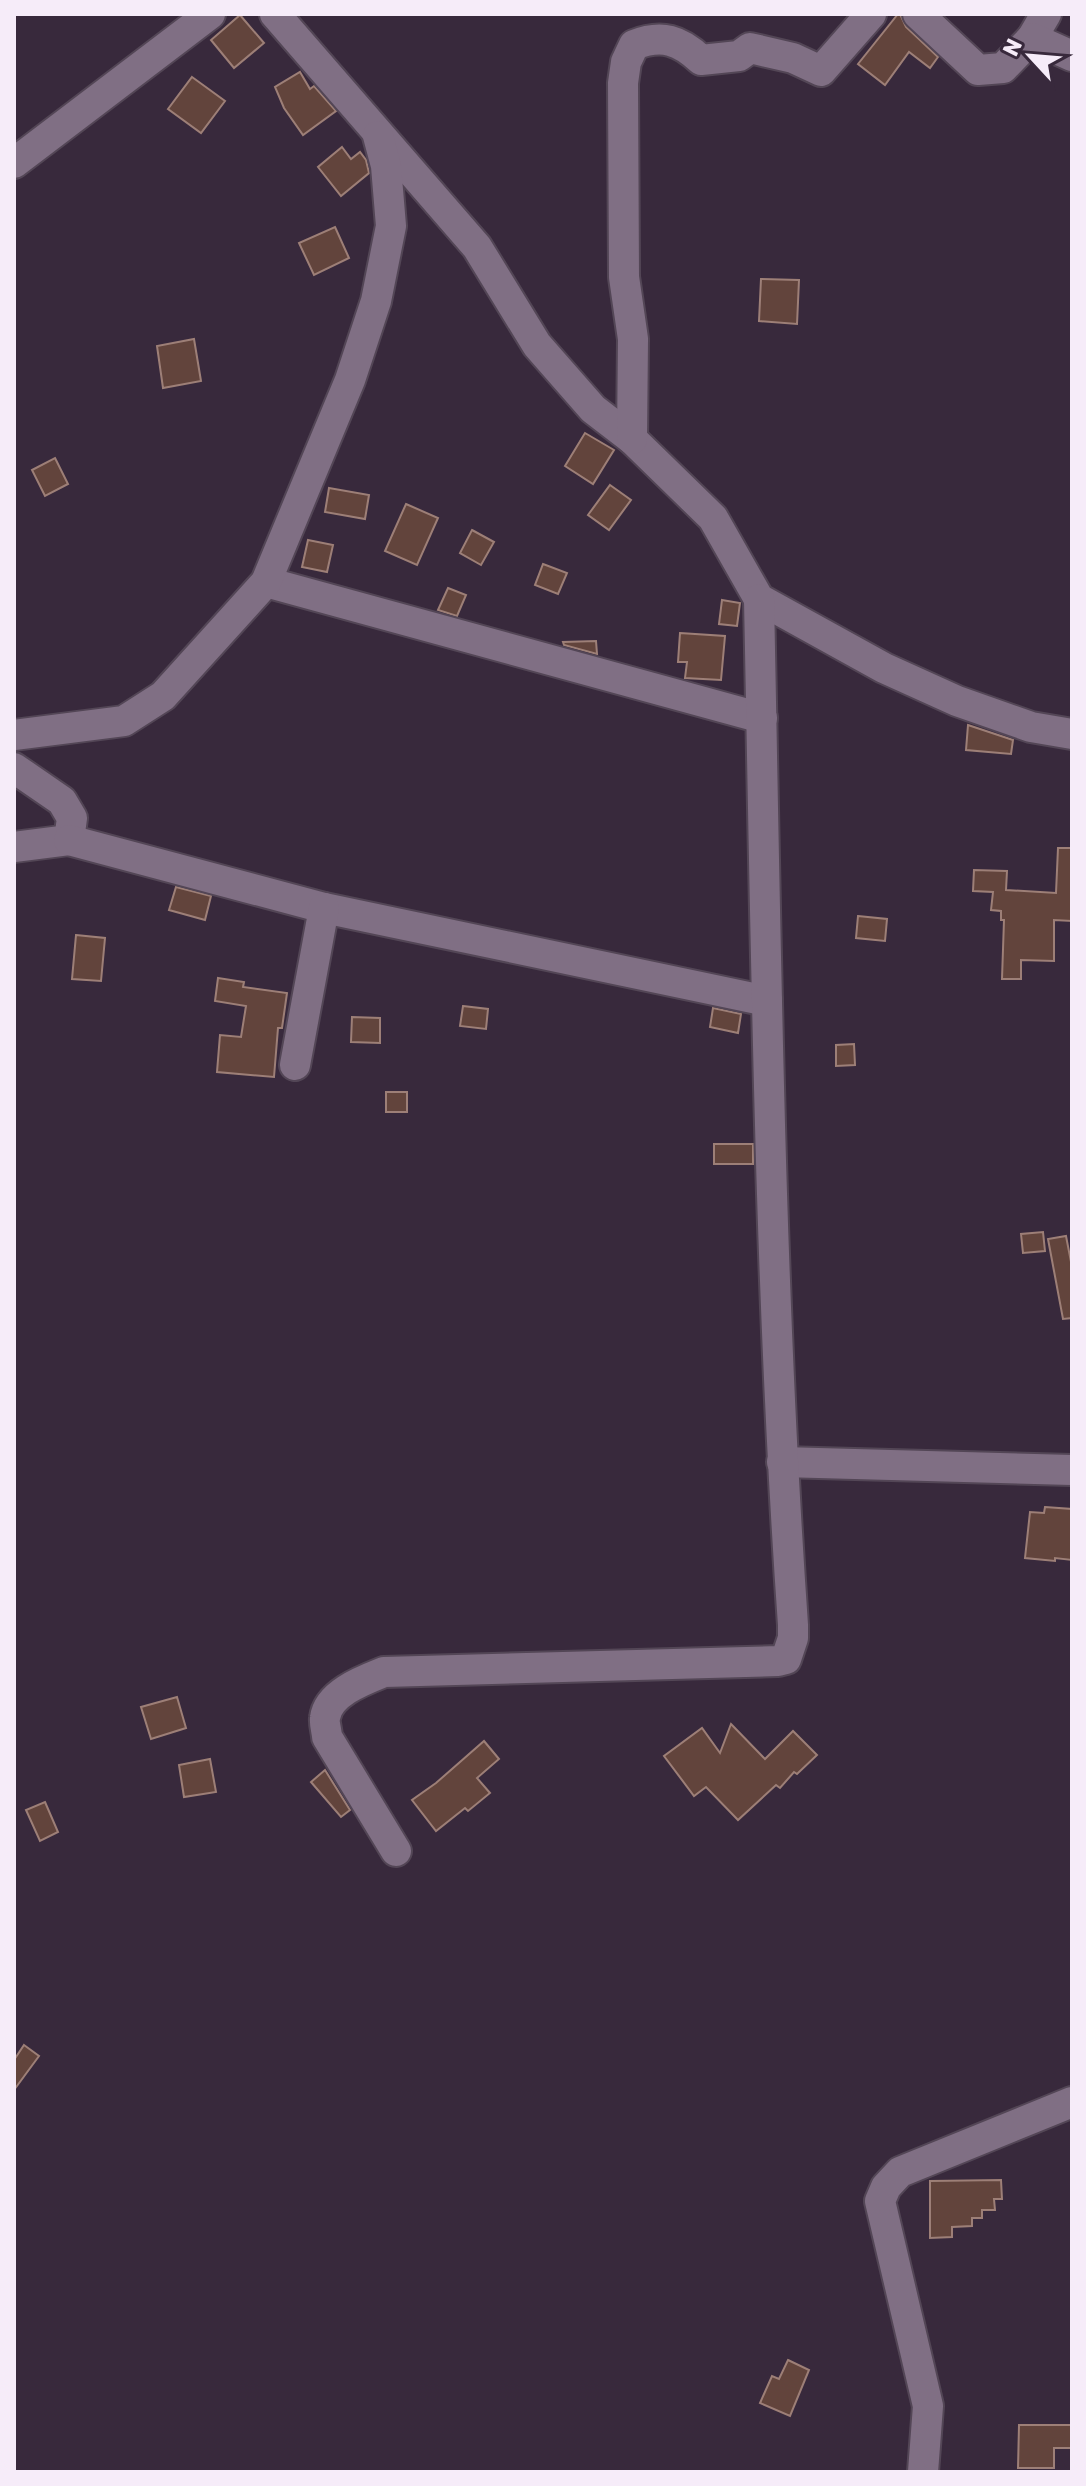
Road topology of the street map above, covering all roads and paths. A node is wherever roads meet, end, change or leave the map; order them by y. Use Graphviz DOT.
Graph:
graph roads {
  1 [pos="210,14"];
  2 [pos="275,14"];
  3 [pos="871,14"];
  4 [pos="918,14"];
  5 [pos="1039,26"];
  6 [pos="1072,56"];
  7 [pos="376,130"];
  8 [pos="14,163"];
  9 [pos="632,439"];
  10 [pos="266,582"];
  11 [pos="759,599"];
  12 [pos="762,718"];
  13 [pos="1072,734"];
  14 [pos="14,735"];
  15 [pos="14,768"];
  16 [pos="69,840"];
  17 [pos="14,847"];
  18 [pos="324,908"];
  19 [pos="767,1001"];
  20 [pos="295,1065"];
  21 [pos="782,1462"];
  22 [pos="1072,1470"];
  23 [pos="396,1851"];
  24 [pos="1072,2102"];
  25 [pos="923,2472"];
  1 -- 8 [label="street"];
  2 -- 7 [label="street"];
  3 -- 9 [label="street"];
  4 -- 5 [label="street"];
  5 -- 6 [label="street"];
  7 -- 9 [label="street"];
  7 -- 10 [label="street"];
  9 -- 11 [label="street"];
  10 -- 12 [label="street"];
  10 -- 14 [label="street"];
  11 -- 12 [label="street"];
  11 -- 13 [label="street"];
  12 -- 19 [label="street"];
  15 -- 16 [label="street"];
  16 -- 17 [label="street"];
  16 -- 18 [label="street"];
  18 -- 19 [label="street"];
  18 -- 20 [label="street"];
  19 -- 21 [label="street"];
  21 -- 22 [label="street"];
  21 -- 23 [label="street"];
  24 -- 25 [label="street"];
}
